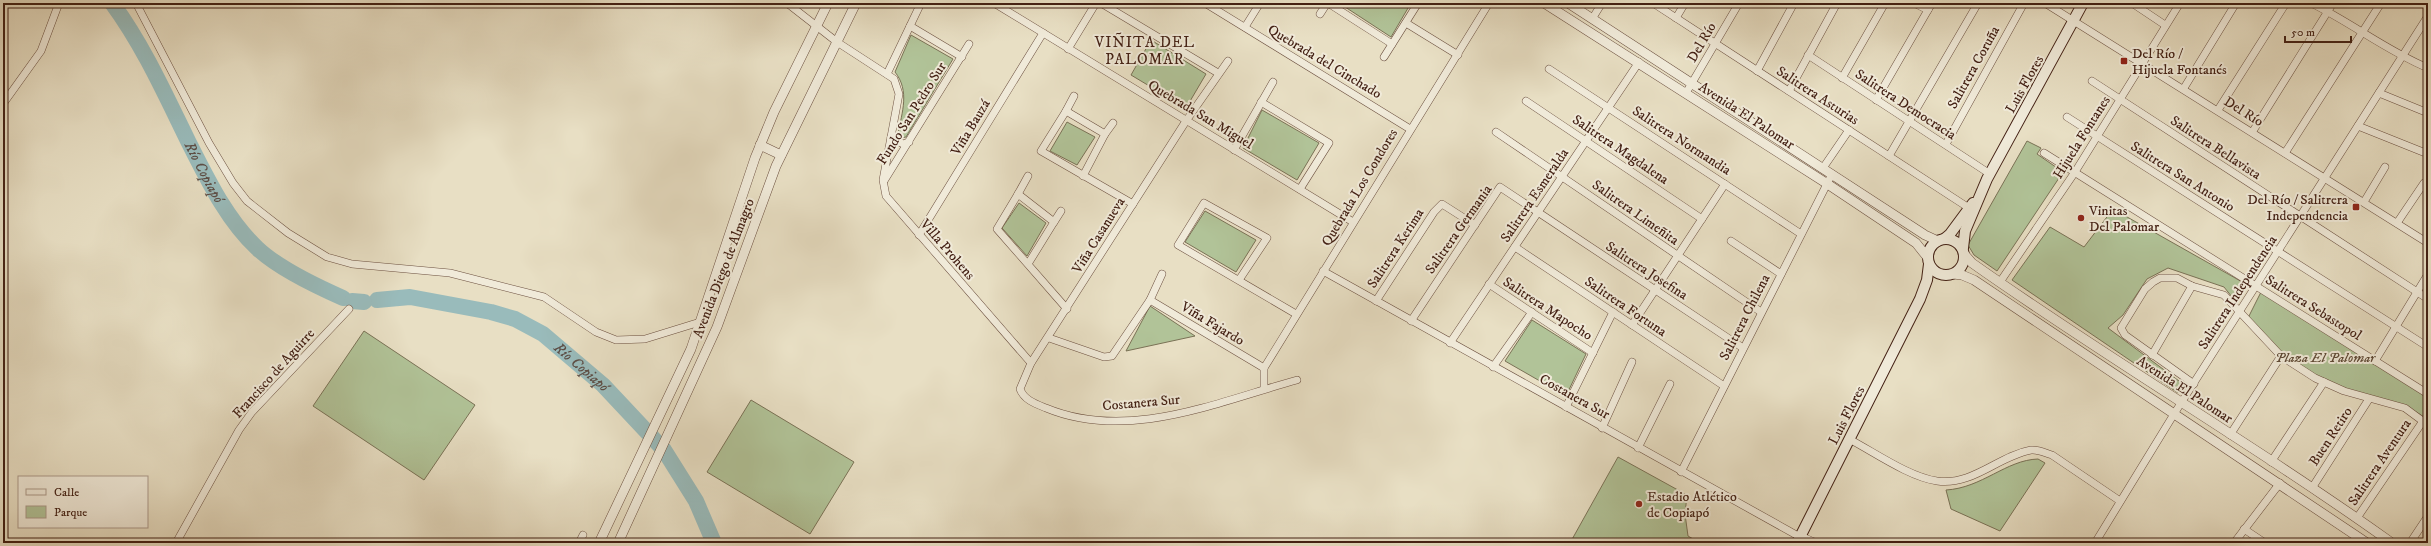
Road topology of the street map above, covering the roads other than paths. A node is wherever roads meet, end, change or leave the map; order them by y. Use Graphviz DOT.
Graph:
graph roads {
  1 [pos="59,3"];
  2 [pos="136,3"];
  3 [pos="787,3"];
  4 [pos="828,3"];
  5 [pos="856,3"];
  6 [pos="921,3"];
  7 [pos="994,3"];
  8 [pos="1096,3"];
  9 [pos="1101,3"];
  10 [pos="1205,3"];
  11 [pos="1260,3"];
  12 [pos="1327,3"];
  13 [pos="1418,3"];
  14 [pos="1489,3"];
  15 [pos="1544,3"];
  16 [pos="1568,3"];
  17 [pos="1602,3"];
  18 [pos="1653,3"];
  19 [pos="1685,3"];
  20 [pos="1738,3"];
  21 [pos="1794,3"];
  22 [pos="1837,3"];
  23 [pos="1885,3"];
  24 [pos="1914,3"];
  25 [pos="1932,3"];
  26 [pos="1978,3"];
  27 [pos="2024,3"];
  28 [pos="2045,3"];
  29 [pos="2083,3"];
  30 [pos="2180,3"];
  31 [pos="2236,3"];
  32 [pos="2286,3"];
  33 [pos="2311,3"];
  34 [pos="2333,3"];
  35 [pos="2381,3"];
  36 [pos="2134,5"];
  37 [pos="1928,10"];
  38 [pos="2328,11"];
  39 [pos="1320,14"];
  40 [pos="1676,18"];
  41 [pos="1592,19"];
  42 [pos="2427,20"];
  43 [pos="2074,22"];
  44 [pos="1406,24"];
  45 [pos="817,25"];
  46 [pos="910,26"];
  47 [pos="2165,26"];
  48 [pos="1245,27"];
  49 [pos="2363,32"];
  50 [pos="1043,33"];
  51 [pos="838,42"];
  52 [pos="1715,43"];
  53 [pos="970,44"];
  54 [pos="1392,44"];
  55 [pos="1068,49"];
  56 [pos="1458,55"];
  57 [pos="1808,55"];
  58 [pos="1384,56"];
  59 [pos="962,57"];
  60 [pos="2402,57"];
  61 [pos="1228,61"];
  62 [pos="1639,62"];
  63 [pos="2142,63"];
  64 [pos="2428,68"];
  65 [pos="1549,69"];
  66 [pos="1757,71"];
  67 [pos="1218,73"];
  68 [pos="887,74"];
  69 [pos="1842,78"];
  70 [pos="2092,81"];
  71 [pos="1273,82"];
  72 [pos="1692,84"];
  73 [pos="2184,88"];
  74 [pos="1789,91"];
  75 [pos="1686,93"];
  76 [pos="2379,93"];
  77 [pos="1074,96"];
  78 [pos="1876,100"];
  79 [pos="2120,100"];
  80 [pos="1526,101"];
  81 [pos="1262,102"];
  82 [pos="3,104"];
  83 [pos="1608,108"];
  84 [pos="2218,110"];
  85 [pos="1066,111"];
  86 [pos="2428,112"];
  87 [pos="2067,117"];
  88 [pos="1186,121"];
  89 [pos="1910,122"];
  90 [pos="1113,123"];
  91 [pos="2358,126"];
  92 [pos="1410,128"];
  93 [pos="1849,130"];
  94 [pos="2253,131"];
  95 [pos="1496,132"];
  96 [pos="1105,134"];
  97 [pos="890,137"];
  98 [pos="2097,138"];
  99 [pos="908,142"];
  100 [pos="1586,142"];
  101 [pos="1946,144"];
  102 [pos="760,145"];
  103 [pos="1234,150"];
  104 [pos="2044,153"];
  105 [pos="2286,153"];
  106 [pos="2428,154"];
  107 [pos="781,155"];
  108 [pos="1889,156"];
  109 [pos="2385,167"];
  110 [pos="1823,168"];
  111 [pos="2075,172"];
  112 [pos="1832,174"];
  113 [pos="1028,176"];
  114 [pos="1083,176"];
  115 [pos="1562,177"];
  116 [pos="1988,177"];
  117 [pos="2325,178"];
  118 [pos="883,183"];
  119 [pos="1826,183"];
  120 [pos="2424,183"];
  121 [pos="1725,184"];
  122 [pos="1300,189"];
  123 [pos="1018,194"];
  124 [pos="2364,202"];
  125 [pos="1132,204"];
  126 [pos="1969,208"];
  127 [pos="1062,211"];
  128 [pos="1538,213"];
  129 [pos="2300,218"];
  130 [pos="1702,219"];
  131 [pos="1054,222"];
  132 [pos="1353,222"];
  133 [pos="2397,223"];
  134 [pos="1475,225"];
  135 [pos="1801,234"];
  136 [pos="919,235"];
  137 [pos="1941,240"];
  138 [pos="1732,242"];
  139 [pos="2428,242"];
  140 [pos="1515,247"];
  141 [pos="2278,251"];
  142 [pos="1964,252"];
  143 [pos="1677,256"];
  144 [pos="1928,261"];
  145 [pos="1028,264"];
  146 [pos="1322,272"];
  147 [pos="1162,274"];
  148 [pos="1781,274"];
  149 [pos="2428,274"];
  150 [pos="1949,275"];
  151 [pos="1239,280"];
  152 [pos="2000,282"];
  153 [pos="1489,284"];
  154 [pos="2192,286"];
  155 [pos="2256,286"];
  156 [pos="1655,290"];
  157 [pos="2417,292"];
  158 [pos="1920,299"];
  159 [pos="2428,299"];
  160 [pos="1150,300"];
  161 [pos="1376,301"];
  162 [pos="349,309"];
  163 [pos="1067,309"];
  164 [pos="2239,311"];
  165 [pos="1532,312"];
  166 [pos="1613,312"];
  167 [pos="1761,312"];
  168 [pos="1296,314"];
  169 [pos="1411,321"];
  170 [pos="700,322"];
  171 [pos="1632,325"];
  172 [pos="2396,327"];
  173 [pos="1048,338"];
  174 [pos="1450,343"];
  175 [pos="2428,347"];
  176 [pos="1743,348"];
  177 [pos="1593,353"];
  178 [pos="2152,355"];
  179 [pos="2281,356"];
  180 [pos="2375,361"];
  181 [pos="1632,362"];
  182 [pos="1031,363"];
  183 [pos="1493,367"];
  184 [pos="1264,368"];
  185 [pos="1297,380"];
  186 [pos="2324,382"];
  187 [pos="1670,384"];
  188 [pos="2194,384"];
  189 [pos="1724,386"];
  190 [pos="1264,389"];
  191 [pos="2428,394"];
  192 [pos="2370,399"];
  193 [pos="2181,403"];
  194 [pos="1566,408"];
  195 [pos="2174,414"];
  196 [pos="2426,423"];
  197 [pos="1602,428"];
  198 [pos="2230,435"];
  199 [pos="1849,440"];
  200 [pos="1638,448"];
  201 [pos="2272,462"];
  202 [pos="1681,472"];
  203 [pos="2280,483"];
  204 [pos="2312,488"];
  205 [pos="2120,502"];
  206 [pos="2428,516"];
  207 [pos="2357,518"];
  208 [pos="2244,529"];
  209 [pos="582,535"];
  210 [pos="1798,540"];
  211 [pos="176,543"];
  212 [pos="579,543"];
  213 [pos="599,543"];
  214 [pos="618,543"];
  215 [pos="1814,543"];
  216 [pos="2095,543"];
  217 [pos="2234,543"];
  218 [pos="2265,543"];
  219 [pos="2367,543"];
  220 [pos="2392,543"];
  221 [pos="2410,543"];
  1 -- 82 [label="street"];
  2 -- 170 [label="street"];
  3 -- 45 [label="street"];
  4 -- 45 [label="street, Avenida Diego de Almagro"];
  5 -- 51 [label="street, Avenida Diego de Almagro"];
  6 -- 46 [label="street"];
  7 -- 50 [label="street, Quebrada San Miguel"];
  8 -- 55 [label="street"];
  9 -- 67 [label="street"];
  10 -- 48 [label="street, Quebrada del Cinchado"];
  11 -- 48 [label="street"];
  12 -- 39 [label="street"];
  12 -- 54 [label="street"];
  13 -- 44 [label="street"];
  14 -- 56 [label="street, Quebrada Los Condores"];
  15 -- 62 [label="street, Avenida El Palomar"];
  16 -- 41 [label="street, Avenida El Palomar"];
  17 -- 41 [label="street"];
  18 -- 40 [label="street, Salitrera Asturias"];
  19 -- 40 [label="street"];
  20 -- 52 [label="street, Del Río"];
  21 -- 66 [label="street"];
  22 -- 57 [label="street"];
  23 -- 69 [label="street"];
  24 -- 37 [label="street"];
  25 -- 37 [label="street"];
  26 -- 89 [label="street"];
  27 -- 101 [label="street, Salitrera Coruña"];
  28 -- 43 [label="street, Del Río"];
  29 -- 43 [label="main road, Luis Flores"];
  30 -- 47 [label="street, Hijuela Fontanes"];
  31 -- 73 [label="street"];
  32 -- 84 [label="street"];
  33 -- 38 [label="street"];
  34 -- 38 [label="street"];
  35 -- 49 [label="street"];
  36 -- 47 [label="street"];
  37 -- 78 [label="street"];
  38 -- 49 [label="street"];
  38 -- 94 [label="street"];
  40 -- 52 [label="street, Salitrera Asturias"];
  41 -- 72 [label="street, Avenida El Palomar"];
  42 -- 60 [label="street, Salitrera Independencia"];
  43 -- 63 [label="street, Del Río"];
  43 -- 116 [label="main road, Luis Flores"];
  44 -- 54 [label="street"];
  44 -- 56 [label="street"];
  45 -- 51 [label="street"];
  45 -- 102 [label="street, Avenida Diego de Almagro"];
  46 -- 59 [label="street, Fundo San Pedro Sur"];
  46 -- 68 [label="street"];
  47 -- 63 [label="street, Hijuela Fontanes"];
  48 -- 92 [label="street, Quebrada del Cinchado"];
  49 -- 60 [label="street"];
  49 -- 105 [label="street"];
  50 -- 55 [label="street, Quebrada San Miguel"];
  50 -- 136 [label="street, Viña Bauzá"];
  51 -- 68 [label="street"];
  51 -- 107 [label="street, Avenida Diego de Almagro"];
  52 -- 66 [label="street, Salitrera Asturias"];
  52 -- 72 [label="street, Del Río"];
  53 -- 59 [label="street, Fundo San Pedro Sur"];
  54 -- 58 [label="street"];
  55 -- 88 [label="street, Quebrada San Miguel"];
  56 -- 92 [label="street, Quebrada Los Condores"];
  57 -- 69 [label="street, Salitrera Democracia"];
  57 -- 74 [label="street"];
  59 -- 99 [label="street, Fundo San Pedro Sur"];
  60 -- 64 [label="street"];
  60 -- 76 [label="street, Salitrera Independencia"];
  61 -- 67 [label="street, Viña Casanueva"];
  62 -- 75 [label="street, Avenida El Palomar"];
  62 -- 83 [label="street, Salitrera Esmeralda"];
  63 -- 73 [label="street, Del Río"];
  63 -- 79 [label="street, Hijuela Fontanes"];
  65 -- 83 [label="street, Salitrera Normandia"];
  66 -- 74 [label="street, Salitrera Asturias"];
  67 -- 88 [label="street, Viña Casanueva"];
  68 -- 97 [label="street"];
  69 -- 78 [label="street, Salitrera Democracia"];
  70 -- 79 [label="street, Salitrera Bellavista"];
  71 -- 81 [label="street"];
  72 -- 75 [label="street, Del Río"];
  72 -- 110 [label="street, Avenida El Palomar"];
  73 -- 84 [label="street, Del Río"];
  74 -- 93 [label="street, Salitrera Asturias"];
  75 -- 119 [label="street, Avenida El Palomar"];
  76 -- 86 [label="street"];
  76 -- 91 [label="street, Salitrera Independencia"];
  77 -- 85 [label="street"];
  78 -- 89 [label="street, Salitrera Democracia"];
  79 -- 98 [label="street, Hijuela Fontanes"];
  79 -- 129 [label="street, Salitrera Bellavista"];
  80 -- 100 [label="street, Salitrera Magdalena"];
  81 -- 103 [label="street"];
  81 -- 122 [label="street"];
  83 -- 100 [label="street, Salitrera Esmeralda"];
  83 -- 121 [label="street, Salitrera Normandia"];
  84 -- 94 [label="street, Del Río"];
  85 -- 96 [label="street"];
  85 -- 114 [label="street"];
  87 -- 98 [label="street, Salitrera San Antonio"];
  88 -- 103 [label="street, Quebrada San Miguel"];
  88 -- 125 [label="street, Viña Casanueva"];
  89 -- 101 [label="street, Salitrera Democracia"];
  89 -- 108 [label="street"];
  90 -- 96 [label="street"];
  91 -- 106 [label="street"];
  91 -- 117 [label="street, Salitrera Independencia"];
  92 -- 132 [label="street, Quebrada Los Condores"];
  93 -- 108 [label="street, Salitrera Asturias"];
  93 -- 110 [label="street"];
  94 -- 105 [label="street, Del Río"];
  95 -- 115 [label="street, Salitrera Limeñita"];
  96 -- 114 [label="street"];
  97 -- 99 [label="street"];
  97 -- 118 [label="street"];
  98 -- 111 [label="street, Hijuela Fontanes"];
  98 -- 141 [label="street, Salitrera San Antonio"];
  99 -- 118 [label="street, Fundo San Pedro Sur"];
  100 -- 115 [label="street, Salitrera Esmeralda"];
  100 -- 130 [label="street, Salitrera Magdalena"];
  101 -- 116 [label="street, Salitrera Democracia"];
  102 -- 107 [label="street"];
  102 -- 170 [label="street, Avenida Diego de Almagro"];
  103 -- 122 [label="street, Quebrada San Miguel"];
  104 -- 111 [label="street, Salitrera Sebastopol"];
  105 -- 117 [label="street, Del Río"];
  107 -- 214 [label="street, Avenida Diego de Almagro"];
  108 -- 126 [label="street, Salitrera Asturias"];
  109 -- 124 [label="street"];
  110 -- 112 [label="street, Avenida El Palomar"];
  111 -- 152 [label="street, Hijuela Fontanes"];
  111 -- 155 [label="street, Salitrera Sebastopol"];
  112 -- 119 [label="street, Salitrera Chilena"];
  112 -- 137 [label="street, Avenida El Palomar"];
  113 -- 123 [label="street"];
  114 -- 125 [label="street"];
  115 -- 128 [label="street, Salitrera Esmeralda"];
  115 -- 143 [label="street, Salitrera Limeñita"];
  116 -- 126 [label="main road, Luis Flores"];
  116 -- 142 [label="main road, Luis Flores"];
  117 -- 124 [label="street, Del Río"];
  117 -- 129 [label="street, Salitrera Independencia"];
  118 -- 136 [label="street, Villa Prohens"];
  119 -- 135 [label="street, Salitrera Chilena"];
  119 -- 144 [label="street, Avenida El Palomar"];
  120 -- 133 [label="street"];
  121 -- 130 [label="street"];
  121 -- 135 [label="street, Salitrera Normandia"];
  122 -- 132 [label="street, Quebrada San Miguel"];
  123 -- 131 [label="street"];
  123 -- 145 [label="street"];
  124 -- 133 [label="street, Del Río"];
  125 -- 163 [label="street, Viña Casanueva"];
  126 -- 137 [label="main road, Luis Flores"];
  127 -- 131 [label="street"];
  128 -- 134 [label="street, Salitrera Germania"];
  128 -- 140 [label="street, Salitrera Esmeralda"];
  128 -- 156 [label="street, Salitrera Josefina"];
  129 -- 141 [label="street, Salitrera Independencia"];
  129 -- 157 [label="street, Salitrera Bellavista"];
  130 -- 143 [label="street"];
  131 -- 145 [label="street"];
  132 -- 146 [label="street, Quebrada Los Condores"];
  133 -- 139 [label="street, Del Río"];
  134 -- 161 [label="street, Salitrera Kerima"];
  134 -- 169 [label="street, Salitrera Germania"];
  135 -- 148 [label="street, Salitrera Chilena"];
  136 -- 182 [label="street, Villa Prohens"];
  137 -- 142 [label="main road"];
  137 -- 144 [label="main road"];
  138 -- 148 [label="street"];
  140 -- 153 [label="street, Salitrera Esmeralda"];
  140 -- 166 [label="street, Salitrera Fortuna"];
  141 -- 155 [label="street, Salitrera Independencia"];
  141 -- 172 [label="street, Salitrera San Antonio"];
  142 -- 150 [label="main road"];
  142 -- 152 [label="street, Avenida El Palomar"];
  143 -- 156 [label="street"];
  143 -- 167 [label="street, Salitrera Limeñita"];
  144 -- 150 [label="main road"];
  144 -- 158 [label="main road, Luis Flores"];
  145 -- 163 [label="street"];
  146 -- 161 [label="street, Costanera Sur"];
  146 -- 168 [label="street, Quebrada Los Condores"];
  147 -- 160 [label="street"];
  148 -- 167 [label="street, Salitrera Chilena"];
  149 -- 157 [label="street"];
  150 -- 158 [label="main road, Luis Flores"];
  150 -- 195 [label="street, Avenida El Palomar"];
  151 -- 151 [label="street"];
  151 -- 168 [label="street"];
  152 -- 193 [label="street, Avenida El Palomar"];
  153 -- 165 [label="street, Salitrera Mapocho"];
  153 -- 174 [label="street, Salitrera Esmeralda"];
  154 -- 164 [label="street"];
  154 -- 178 [label="street"];
  154 -- 178 [label="street"];
  155 -- 164 [label="street, Salitrera Independencia"];
  155 -- 180 [label="street, Salitrera Sebastopol"];
  156 -- 171 [label="street"];
  156 -- 176 [label="street, Salitrera Josefina"];
  157 -- 159 [label="street, Salitrera Bellavista"];
  157 -- 172 [label="street"];
  158 -- 199 [label="main road, Luis Flores"];
  160 -- 173 [label="street"];
  160 -- 184 [label="street, Viña Fajardo"];
  161 -- 169 [label="street, Costanera Sur"];
  162 -- 211 [label="street, Francisco de Aguirre"];
  163 -- 173 [label="street, Viña Casanueva"];
  164 -- 179 [label="street"];
  164 -- 188 [label="street, Salitrera Independencia"];
  165 -- 177 [label="street, Salitrera Mapocho"];
  165 -- 183 [label="street"];
  166 -- 171 [label="street, Salitrera Fortuna"];
  166 -- 177 [label="street"];
  167 -- 176 [label="street, Salitrera Chilena"];
  168 -- 184 [label="street, Quebrada Los Condores"];
  169 -- 174 [label="street, Costanera Sur"];
  170 -- 213 [label="street, Avenida Diego de Almagro"];
  171 -- 189 [label="street, Salitrera Fortuna"];
  172 -- 175 [label="street, Salitrera San Antonio"];
  172 -- 180 [label="street"];
  173 -- 182 [label="street, Viña Casanueva"];
  174 -- 183 [label="street, Costanera Sur"];
  176 -- 189 [label="street, Salitrera Chilena"];
  177 -- 194 [label="street"];
  178 -- 188 [label="street"];
  179 -- 186 [label="street"];
  179 -- 198 [label="street"];
  180 -- 191 [label="street, Salitrera Sebastopol"];
  181 -- 197 [label="street"];
  182 -- 190 [label="street, Costanera Sur"];
  183 -- 194 [label="street, Costanera Sur"];
  184 -- 190 [label="street"];
  185 -- 190 [label="street, Costanera Sur"];
  186 -- 192 [label="street"];
  186 -- 201 [label="street"];
  187 -- 200 [label="street"];
  188 -- 193 [label="street, Salitrera Independencia"];
  189 -- 202 [label="street, Salitrera Chilena"];
  192 -- 196 [label="street"];
  192 -- 204 [label="street, Buen Retiro"];
  193 -- 195 [label="street, Salitrera Independencia"];
  193 -- 198 [label="street, Avenida El Palomar"];
  194 -- 197 [label="street, Costanera Sur"];
  195 -- 203 [label="street, Avenida El Palomar"];
  195 -- 205 [label="street, Salitrera Independencia"];
  196 -- 207 [label="street, Salitrera Aventura"];
  197 -- 200 [label="street, Costanera Sur"];
  198 -- 201 [label="street, Avenida El Palomar"];
  199 -- 205 [label="street"];
  199 -- 210 [label="main road, Luis Flores"];
  200 -- 202 [label="street, Costanera Sur"];
  201 -- 204 [label="street, Avenida El Palomar"];
  202 -- 210 [label="street, Costanera Sur"];
  203 -- 208 [label="street"];
  203 -- 219 [label="street, Avenida El Palomar"];
  204 -- 207 [label="street, Avenida El Palomar"];
  205 -- 216 [label="street, Salitrera Independencia"];
  206 -- 221 [label="street"];
  207 -- 220 [label="street, Avenida El Palomar"];
  208 -- 217 [label="street"];
  208 -- 218 [label="street"];
  209 -- 212 [label="street"];
  210 -- 215 [label="street, Costanera Sur"];
}
